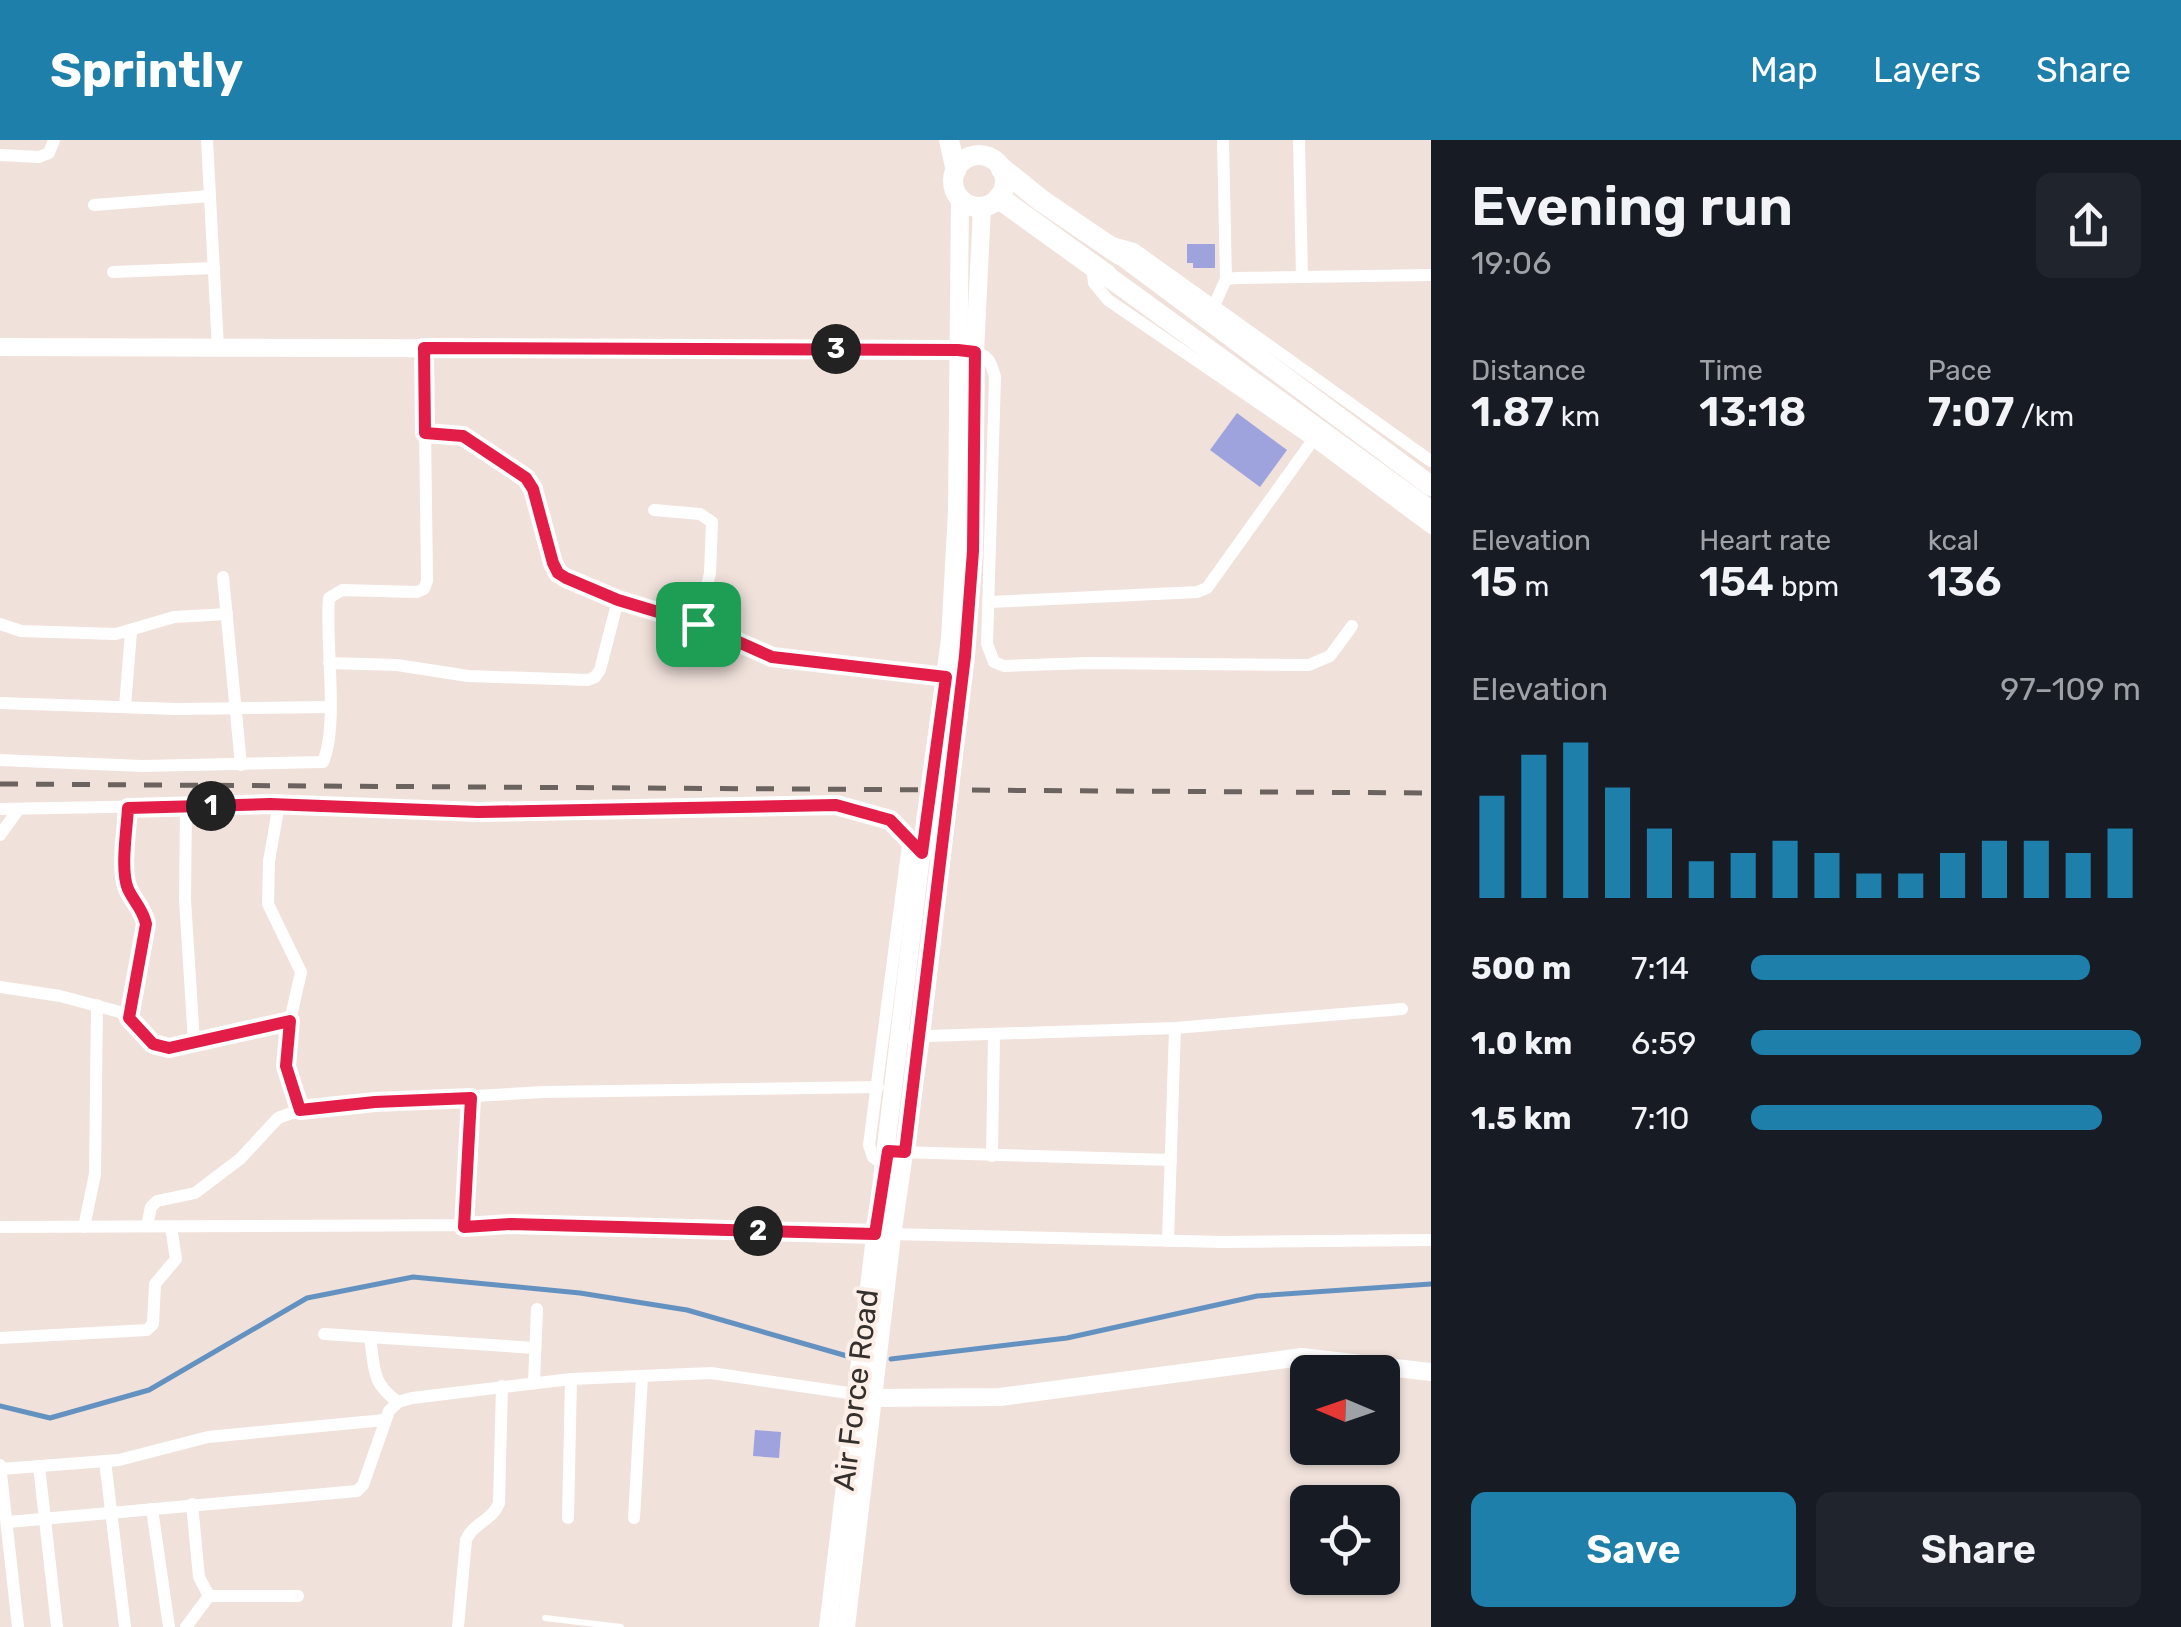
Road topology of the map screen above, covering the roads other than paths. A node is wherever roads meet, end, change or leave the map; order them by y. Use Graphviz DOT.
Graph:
graph roads {
  1 [pos="54,140"];
  2 [pos="207,140"];
  3 [pos="949,140"];
  4 [pos="1223,140"];
  5 [pos="1299,140"];
  6 [pos="975,148"];
  7 [pos="0,155"];
  8 [pos="1002,169"];
  9 [pos="956,171"];
  10 [pos="210,196"];
  11 [pos="960,197"];
  12 [pos="990,202"];
  13 [pos="94,205"];
  14 [pos="1112,249"];
  15 [pos="214,268"];
  16 [pos="1099,270"];
  17 [pos="113,272"];
  18 [pos="1431,275"];
  19 [pos="1302,276"];
  20 [pos="1226,279"];
  21 [pos="1214,306"];
  22 [pos="0,347"];
  23 [pos="218,348"];
  24 [pos="424,348"];
  25 [pos="967,351"];
  26 [pos="425,433"];
  27 [pos="1313,440"];
  28 [pos="1431,461"];
  29 [pos="1431,486"];
  30 [pos="654,510"];
  31 [pos="1431,511"];
  32 [pos="1431,528"];
  33 [pos="223,577"];
  34 [pos="618,600"];
  35 [pos="990,602"];
  36 [pos="227,614"];
  37 [pos="0,624"];
  38 [pos="698,624"];
  39 [pos="1352,626"];
  40 [pos="131,632"];
  41 [pos="329,663"];
  42 [pos="946,677"];
  43 [pos="0,703"];
  44 [pos="125,707"];
  45 [pos="236,707"];
  46 [pos="330,708"];
  47 [pos="0,760"];
  48 [pos="241,765"];
  49 [pos="279,804"];
  50 [pos="186,806"];
  51 [pos="128,808"];
  52 [pos="0,809"];
  53 [pos="18,810"];
  54 [pos="0,835"];
  55 [pos="909,837"];
  56 [pos="922,853"];
  57 [pos="0,986"];
  58 [pos="97,1005"];
  59 [pos="1402,1009"];
  60 [pos="129,1018"];
  61 [pos="290,1021"];
  62 [pos="1175,1028"];
  63 [pos="994,1034"];
  64 [pos="921,1036"];
  65 [pos="899,1037"];
  66 [pos="194,1042"];
  67 [pos="878,1086"];
  68 [pos="471,1098"];
  69 [pos="300,1110"];
  70 [pos="893,1156"];
  71 [pos="992,1156"];
  72 [pos="1171,1160"];
  73 [pos="147,1226"];
  74 [pos="171,1226"];
  75 [pos="0,1227"];
  76 [pos="84,1227"];
  77 [pos="464,1227"];
  78 [pos="884,1235"];
  79 [pos="1431,1240"];
  80 [pos="1168,1241"];
  81 [pos="537,1309"];
  82 [pos="324,1334"];
  83 [pos="0,1338"];
  84 [pos="370,1338"];
  85 [pos="535,1348"];
  86 [pos="1431,1372"];
  87 [pos="642,1376"];
  88 [pos="571,1379"];
  89 [pos="534,1382"];
  90 [pos="502,1386"];
  91 [pos="864,1396"];
  92 [pos="398,1402"];
  93 [pos="384,1420"];
  94 [pos="105,1461"];
  95 [pos="39,1466"];
  96 [pos="0,1467"];
  97 [pos="192,1504"];
  98 [pos="152,1509"];
  99 [pos="113,1514"];
  100 [pos="568,1518"];
  101 [pos="634,1518"];
  102 [pos="43,1520"];
  103 [pos="8,1522"];
  104 [pos="208,1596"];
  105 [pos="298,1596"];
  106 [pos="545,1618"];
  107 [pos="18,1627"];
  108 [pos="57,1627"];
  109 [pos="126,1627"];
  110 [pos="170,1627"];
  111 [pos="186,1627"];
  112 [pos="458,1627"];
  113 [pos="621,1627"];
  114 [pos="828,1627"];
  115 [pos="846,1627"];
  1 -- 7 [label="street"];
  2 -- 10 [label="street"];
  3 -- 9 [label="main road"];
  4 -- 20 [label="street"];
  5 -- 19 [label="street"];
  6 -- 8 [label="main road"];
  6 -- 9 [label="main road"];
  8 -- 12 [label="main road"];
  8 -- 14 [label="highway"];
  9 -- 11 [label="main road"];
  10 -- 13 [label="street"];
  10 -- 15 [label="street"];
  11 -- 12 [label="main road"];
  11 -- 25 [label="street, Air Force Road"];
  12 -- 16 [label="highway"];
  12 -- 25 [label="street, Air Force Road"];
  14 -- 21 [label="street"];
  14 -- 29 [label="main road"];
  15 -- 17 [label="street"];
  15 -- 23 [label="street"];
  16 -- 27 [label="street"];
  16 -- 31 [label="main road"];
  18 -- 19 [label="street"];
  19 -- 20 [label="street"];
  20 -- 21 [label="street"];
  21 -- 28 [label="street"];
  22 -- 23 [label="street"];
  23 -- 24 [label="street"];
  24 -- 25 [label="street"];
  24 -- 26 [label="street"];
  25 -- 35 [label="street"];
  25 -- 42 [label="street, Air Force Road"];
  25 -- 64 [label="street, Air Force Road"];
  26 -- 34 [label="street"];
  26 -- 41 [label="street"];
  27 -- 32 [label="street"];
  27 -- 35 [label="street"];
  30 -- 38 [label="street"];
  33 -- 36 [label="street"];
  34 -- 38 [label="street"];
  34 -- 41 [label="street"];
  35 -- 39 [label="street"];
  36 -- 40 [label="street"];
  36 -- 45 [label="street"];
  37 -- 40 [label="street"];
  38 -- 42 [label="street"];
  40 -- 44 [label="street"];
  41 -- 46 [label="street"];
  42 -- 56 [label="street, Air Force Road"];
  43 -- 44 [label="street"];
  44 -- 45 [label="street"];
  45 -- 46 [label="street"];
  45 -- 48 [label="street"];
  46 -- 48 [label="street"];
  47 -- 48 [label="street"];
  49 -- 50 [label="street"];
  49 -- 55 [label="street"];
  49 -- 61 [label="street"];
  50 -- 51 [label="street"];
  50 -- 66 [label="street"];
  51 -- 53 [label="street"];
  51 -- 60 [label="street"];
  52 -- 53 [label="street"];
  53 -- 54 [label="street"];
  55 -- 56 [label="street"];
  55 -- 67 [label="street"];
  56 -- 65 [label="street, Air Force Road"];
  57 -- 58 [label="street"];
  58 -- 60 [label="street"];
  58 -- 76 [label="street"];
  59 -- 62 [label="street"];
  60 -- 66 [label="street"];
  61 -- 66 [label="street"];
  61 -- 69 [label="street"];
  62 -- 63 [label="street"];
  62 -- 72 [label="street"];
  63 -- 64 [label="street"];
  63 -- 71 [label="street"];
  64 -- 65 [label="street"];
  64 -- 70 [label="street, Air Force Road"];
  65 -- 70 [label="street, Air Force Road"];
  67 -- 68 [label="street"];
  67 -- 70 [label="street"];
  68 -- 69 [label="street"];
  68 -- 77 [label="street"];
  69 -- 73 [label="street"];
  70 -- 71 [label="street"];
  70 -- 78 [label="street, Air Force Road"];
  71 -- 72 [label="street"];
  72 -- 80 [label="street"];
  73 -- 74 [label="street"];
  73 -- 76 [label="street"];
  74 -- 77 [label="street"];
  74 -- 83 [label="street"];
  75 -- 76 [label="street"];
  77 -- 78 [label="street"];
  78 -- 80 [label="street"];
  78 -- 91 [label="street, Air Force Road"];
  79 -- 80 [label="street"];
  81 -- 85 [label="street"];
  82 -- 84 [label="street"];
  84 -- 85 [label="street"];
  84 -- 92 [label="street"];
  85 -- 89 [label="street"];
  86 -- 91 [label="street"];
  87 -- 88 [label="street"];
  87 -- 91 [label="street"];
  87 -- 101 [label="street"];
  88 -- 89 [label="street"];
  88 -- 100 [label="street"];
  89 -- 90 [label="street"];
  90 -- 92 [label="street"];
  90 -- 112 [label="street"];
  91 -- 114 [label="street, Air Force Road"];
  91 -- 115 [label="street, Air Force Road"];
  92 -- 93 [label="street"];
  93 -- 94 [label="street"];
  93 -- 97 [label="street"];
  94 -- 95 [label="street"];
  94 -- 99 [label="street"];
  95 -- 96 [label="street"];
  95 -- 102 [label="street"];
  96 -- 103 [label="street"];
  97 -- 98 [label="street"];
  97 -- 104 [label="street"];
  98 -- 99 [label="street"];
  98 -- 110 [label="street"];
  99 -- 102 [label="street"];
  99 -- 109 [label="street"];
  102 -- 103 [label="street"];
  102 -- 108 [label="street"];
  103 -- 107 [label="street"];
  104 -- 105 [label="street"];
  104 -- 111 [label="street"];
  106 -- 113 [label="lane"];
}
